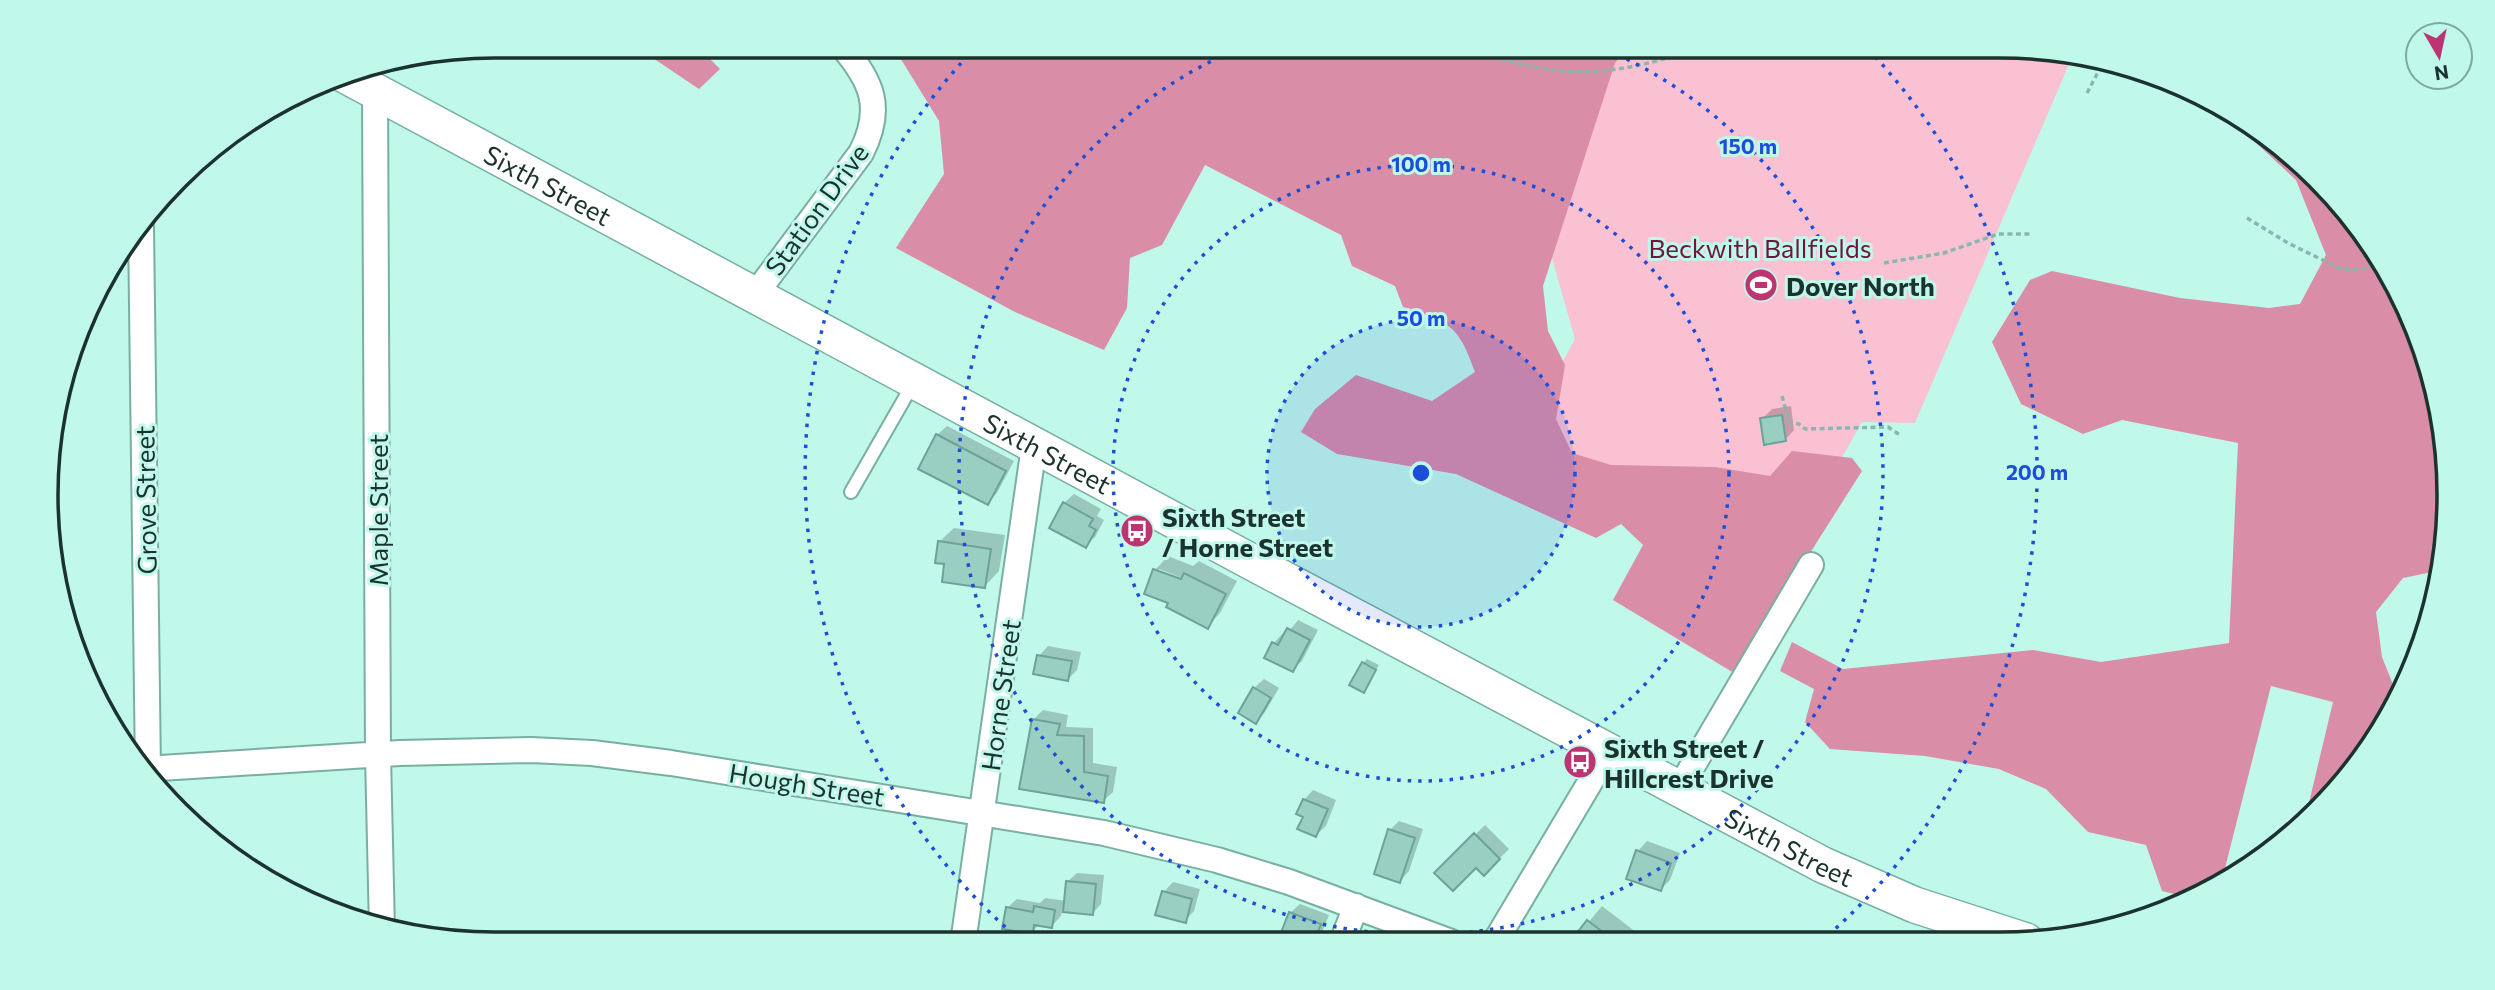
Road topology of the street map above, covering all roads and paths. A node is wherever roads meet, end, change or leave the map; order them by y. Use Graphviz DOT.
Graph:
graph roads {
  1 [pos="852,58"];
  2 [pos="1500,58"];
  3 [pos="1662,58"];
  4 [pos="2099,70"];
  5 [pos="355,81"];
  6 [pos="375,91"];
  7 [pos="2087,93"];
  8 [pos="2247,218"];
  9 [pos="2031,234"];
  10 [pos="141,238"];
  11 [pos="1884,263"];
  12 [pos="2372,264"];
  13 [pos="754,296"];
  14 [pos="914,382"];
  15 [pos="1782,396"];
  16 [pos="1900,435"];
  17 [pos="1034,446"];
  18 [pos="850,492"];
  19 [pos="1811,565"];
  20 [pos="1608,752"];
  21 [pos="378,755"];
  22 [pos="147,759"];
  23 [pos="155,769"];
  24 [pos="1679,789"];
  25 [pos="983,812"];
  26 [pos="1356,906"];
  27 [pos="382,917"];
  28 [pos="965,932"];
  29 [pos="1346,932"];
  30 [pos="1425,932"];
  31 [pos="1501,932"];
  32 [pos="1981,932"];
  1 -- 13 [label="street, Station Drive"];
  2 -- 3 [label="path"];
  4 -- 7 [label="path"];
  5 -- 6 [label="main road, Sixth Street"];
  6 -- 13 [label="main road, Sixth Street"];
  6 -- 21 [label="street, Maple Street"];
  8 -- 12 [label="path"];
  9 -- 11 [label="path"];
  10 -- 22 [label="street, Grove Street"];
  13 -- 14 [label="main road, Sixth Street"];
  14 -- 17 [label="main road, Sixth Street"];
  14 -- 18 [label="lane"];
  15 -- 16 [label="path"];
  17 -- 20 [label="main road, Sixth Street"];
  17 -- 25 [label="street, Horne Street"];
  19 -- 24 [label="street"];
  20 -- 24 [label="main road, Sixth Street"];
  20 -- 31 [label="street"];
  21 -- 23 [label="street, Hough Street"];
  21 -- 25 [label="street, Hough Street"];
  21 -- 27 [label="street, Maple Street"];
  24 -- 32 [label="main road, Sixth Street"];
  25 -- 26 [label="street, Hough Street"];
  25 -- 28 [label="street, Horne Street"];
  26 -- 29 [label="street"];
  26 -- 30 [label="street, Hough Street"];
}
